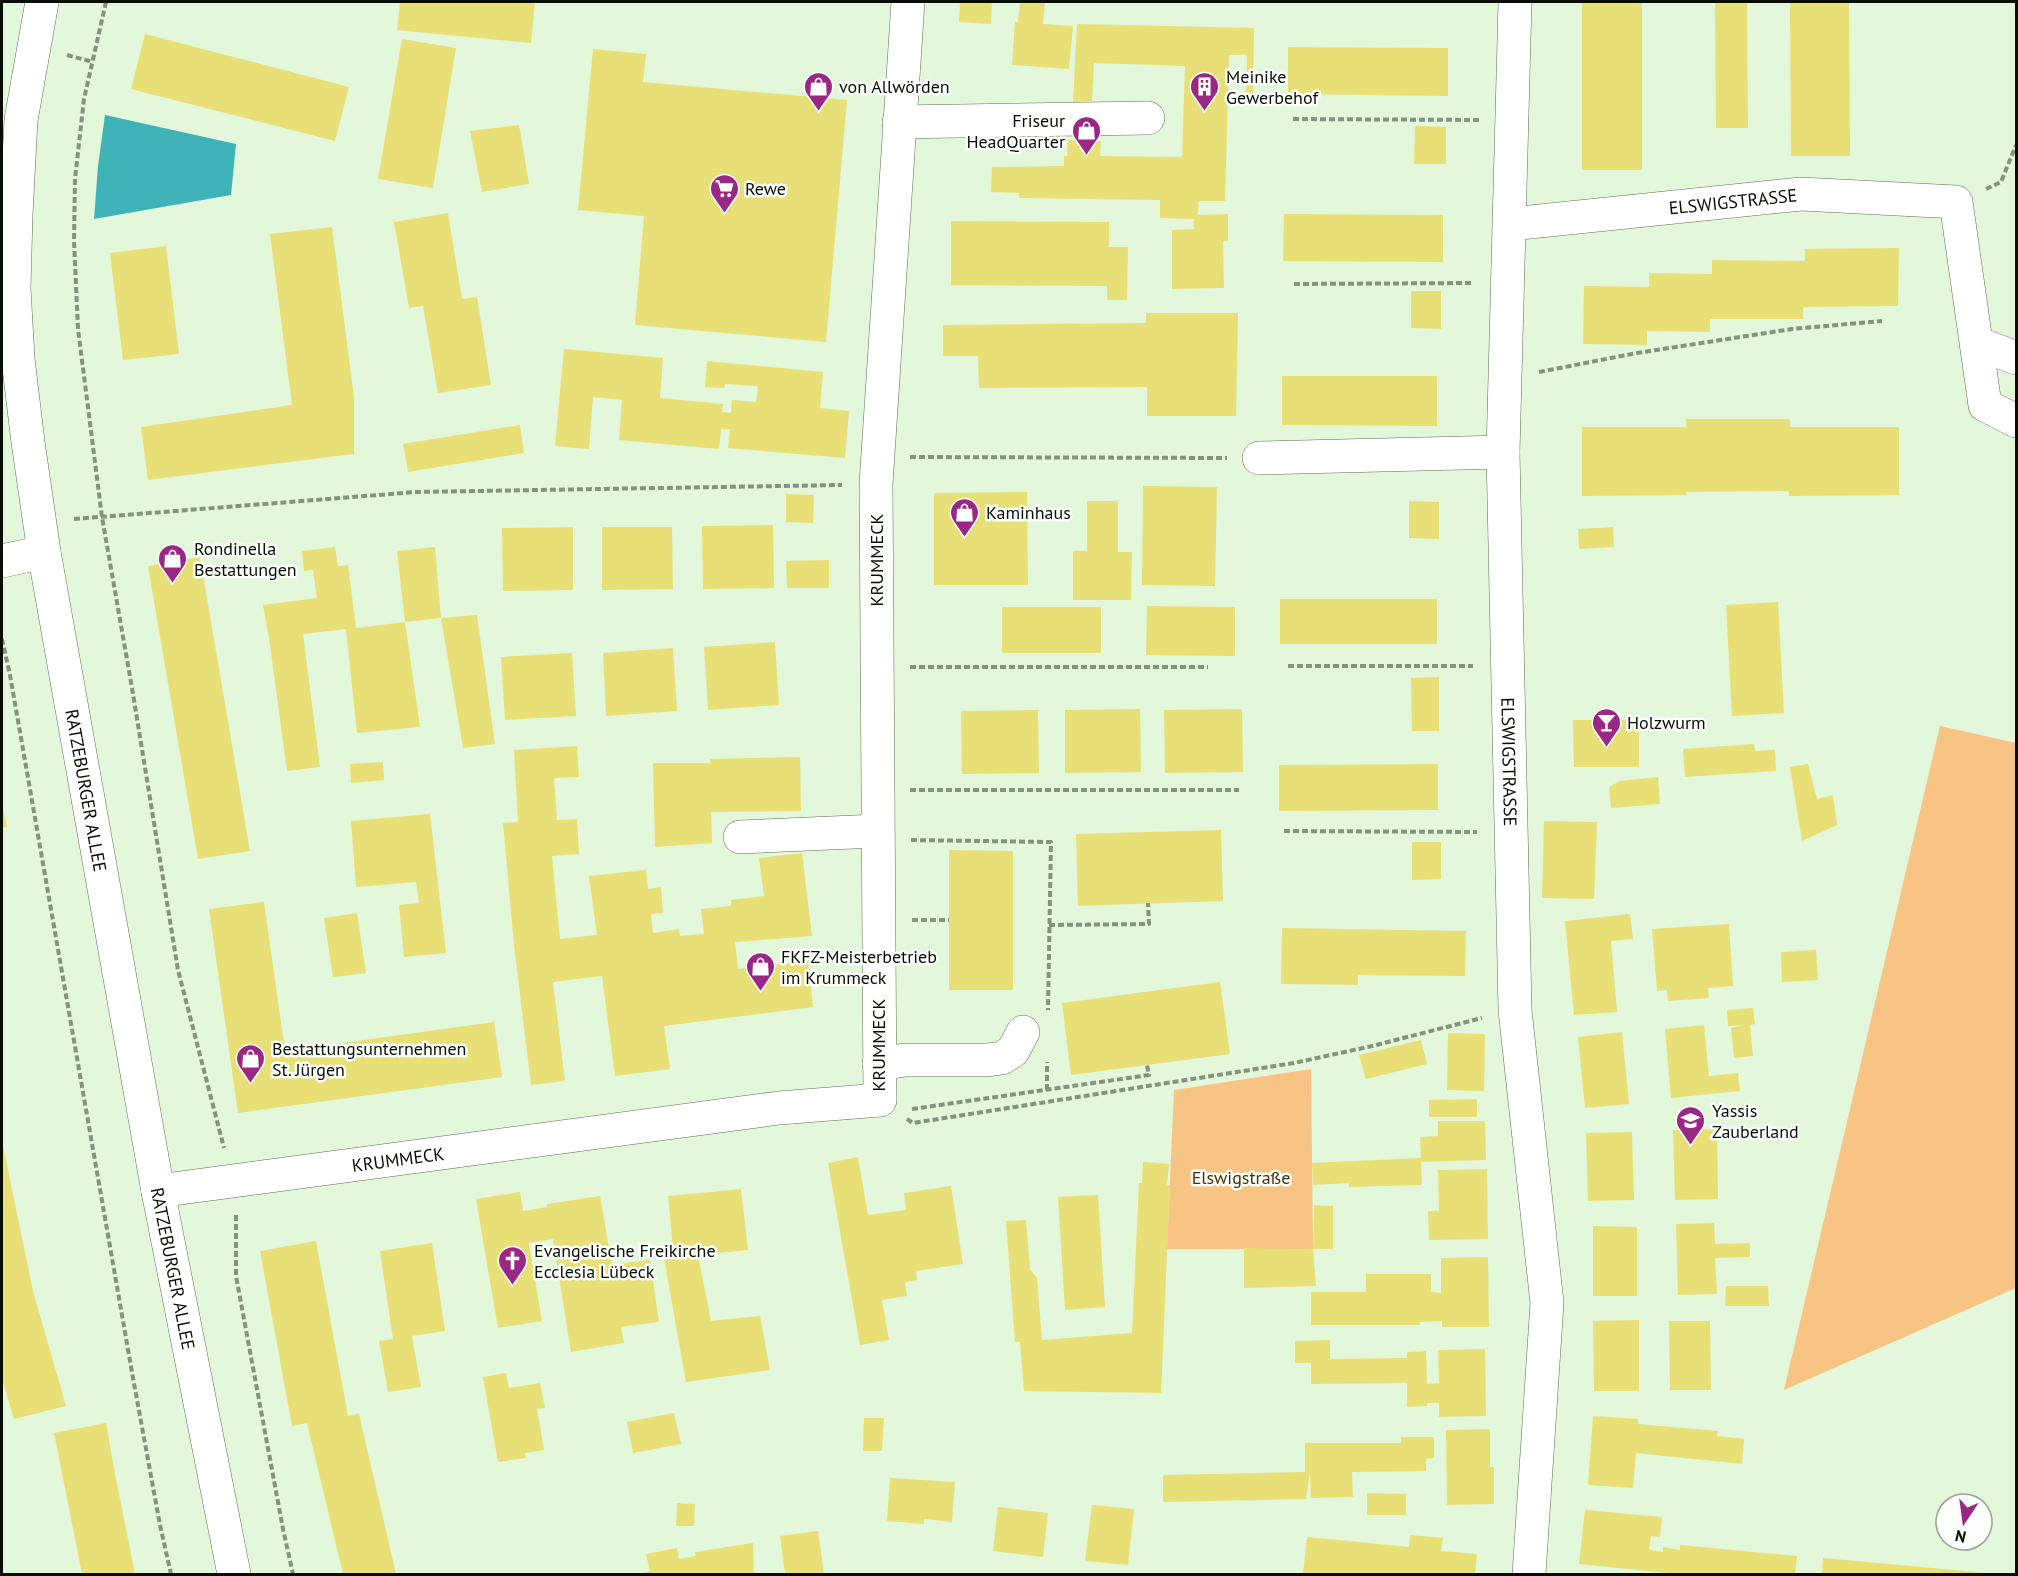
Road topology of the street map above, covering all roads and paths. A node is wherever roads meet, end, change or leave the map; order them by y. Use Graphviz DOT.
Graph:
graph roads {
  1 [pos="42,2"];
  2 [pos="106,2"];
  3 [pos="908,2"];
  4 [pos="1515,2"];
  5 [pos="11,117"];
  6 [pos="1148,118"];
  7 [pos="1293,119"];
  8 [pos="1512,120"];
  9 [pos="899,122"];
  10 [pos="2016,145"];
  11 [pos="1956,202"];
  12 [pos="1510,224"];
  13 [pos="1508,283"];
  14 [pos="1294,284"];
  15 [pos="1882,321"];
  16 [pos="1977,343"];
  17 [pos="2016,358"];
  18 [pos="1505,378"];
  19 [pos="2016,421"];
  20 [pos="1503,452"];
  21 [pos="1259,459"];
  22 [pos="876,470"];
  23 [pos="102,517"];
  24 [pos="42,537"];
  25 [pos="2,561"];
  26 [pos="2,639"];
  27 [pos="1208,666"];
  28 [pos="1288,666"];
  29 [pos="1507,666"];
  30 [pos="876,667"];
  31 [pos="1239,789"];
  32 [pos="877,790"];
  33 [pos="1284,831"];
  34 [pos="1511,832"];
  35 [pos="877,835"];
  36 [pos="740,837"];
  37 [pos="1148,903"];
  38 [pos="1049,925"];
  39 [pos="1515,1010"];
  40 [pos="1035,1026"];
  41 [pos="1047,1054"];
  42 [pos="879,1064"];
  43 [pos="1147,1065"];
  44 [pos="1047,1090"];
  45 [pos="880,1100"];
  46 [pos="230,1181"];
  47 [pos="158,1191"];
  48 [pos="171,1575"];
  49 [pos="234,1575"];
  50 [pos="293,1575"];
  51 [pos="1529,1575"];
  1 -- 5 [label="street, RATZEBURGER ALLEE"];
  2 -- 23 [label="path"];
  3 -- 9 [label="street, KRUMMECK"];
  4 -- 8 [label="street, ELSWIGSTRASSE"];
  5 -- 24 [label="street, RATZEBURGER ALLEE"];
  6 -- 9 [label="street"];
  7 -- 8 [label="path"];
  8 -- 12 [label="street, ELSWIGSTRASSE"];
  9 -- 22 [label="street, KRUMMECK"];
  10 -- 11 [label="path"];
  11 -- 12 [label="street, ELSWIGSTRASSE"];
  11 -- 16 [label="street"];
  12 -- 13 [label="street, ELSWIGSTRASSE"];
  13 -- 14 [label="path"];
  13 -- 18 [label="street, ELSWIGSTRASSE"];
  15 -- 18 [label="path"];
  16 -- 17 [label="street"];
  16 -- 19 [label="street"];
  18 -- 20 [label="street, ELSWIGSTRASSE"];
  20 -- 21 [label="street"];
  20 -- 29 [label="street, ELSWIGSTRASSE"];
  21 -- 22 [label="path"];
  22 -- 23 [label="path"];
  22 -- 30 [label="street, KRUMMECK"];
  23 -- 24 [label="path"];
  23 -- 46 [label="path"];
  24 -- 25 [label="street"];
  24 -- 47 [label="street, RATZEBURGER ALLEE"];
  26 -- 48 [label="path"];
  27 -- 30 [label="path"];
  28 -- 29 [label="path"];
  29 -- 34 [label="street, ELSWIGSTRASSE"];
  30 -- 32 [label="street, KRUMMECK"];
  31 -- 32 [label="path"];
  32 -- 35 [label="street, KRUMMECK"];
  33 -- 34 [label="path"];
  34 -- 39 [label="street, ELSWIGSTRASSE"];
  35 -- 36 [label="street"];
  35 -- 38 [label="path"];
  35 -- 42 [label="street, KRUMMECK"];
  37 -- 38 [label="path"];
  38 -- 40 [label="path"];
  39 -- 45 [label="path"];
  39 -- 51 [label="street, ELSWIGSTRASSE"];
  40 -- 42 [label="street"];
  41 -- 44 [label="path"];
  42 -- 45 [label="street, KRUMMECK"];
  43 -- 44 [label="path"];
  44 -- 45 [label="path"];
  45 -- 46 [label="street, KRUMMECK"];
  46 -- 47 [label="street, KRUMMECK"];
  46 -- 50 [label="path"];
  47 -- 49 [label="street, RATZEBURGER ALLEE"];
}
